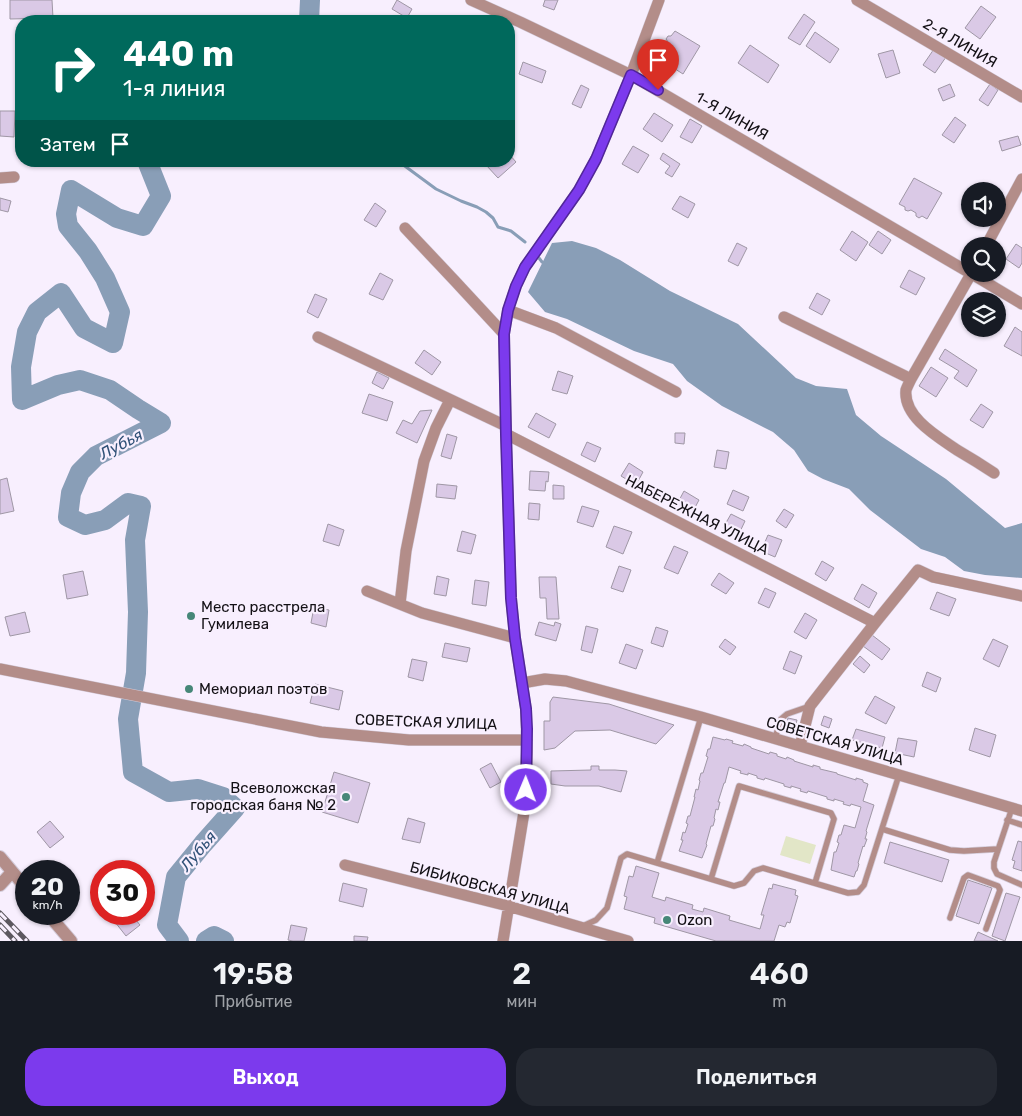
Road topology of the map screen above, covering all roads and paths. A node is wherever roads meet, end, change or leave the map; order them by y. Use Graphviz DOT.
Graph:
graph roads {
  1 [pos="471,0"];
  2 [pos="659,0"];
  3 [pos="857,0"];
  4 [pos="504,15"];
  5 [pos="515,20"];
  6 [pos="631,75"];
  7 [pos="1022,97"];
  8 [pos="14,177"];
  9 [pos="0,178"];
  10 [pos="1022,179"];
  11 [pos="405,228"];
  12 [pos="991,237"];
  13 [pos="961,267"];
  14 [pos="966,282"];
  15 [pos="986,282"];
  16 [pos="1022,304"];
  17 [pos="508,310"];
  18 [pos="784,317"];
  19 [pos="504,334"];
  20 [pos="318,336"];
  21 [pos="911,379"];
  22 [pos="676,392"];
  23 [pos="450,400"];
  24 [pos="506,430"];
  25 [pos="994,473"];
  26 [pos="367,591"];
  27 [pos="1022,596"];
  28 [pos="400,604"];
  29 [pos="875,623"];
  30 [pos="515,638"];
  31 [pos="0,670"];
  32 [pos="522,682"];
  33 [pos="810,706"];
  34 [pos="701,718"];
  35 [pos="775,739"];
  36 [pos="527,740"];
  37 [pos="800,746"];
  38 [pos="899,775"];
  39 [pos="1017,809"];
  40 [pos="1007,820"];
  41 [pos="1022,825"];
  42 [pos="882,830"];
  43 [pos="998,849"];
  44 [pos="0,857"];
  45 [pos="657,863"];
  46 [pos="345,866"];
  47 [pos="12,872"];
  48 [pos="997,874"];
  49 [pos="15,875"];
  50 [pos="711,879"];
  51 [pos="815,883"];
  52 [pos="990,883"];
  53 [pos="0,885"];
  54 [pos="1022,885"];
  55 [pos="508,906"];
  56 [pos="950,918"];
  57 [pos="57,925"];
  58 [pos="581,927"];
  59 [pos="986,929"];
  60 [pos="71,941"];
  61 [pos="503,941"];
  62 [pos="628,941"];
  1 -- 4 [label="street, 1-Я ЛИНИЯ"];
  2 -- 6 [label="street"];
  3 -- 7 [label="street, 2-Я ЛИНИЯ"];
  5 -- 6 [label="street, 1-Я ЛИНИЯ"];
  6 -- 13 [label="street, 1-Я ЛИНИЯ"];
  6 -- 17 [label="street"];
  8 -- 9 [label="street"];
  10 -- 12 [label="street"];
  11 -- 19 [label="street"];
  14 -- 21 [label="street"];
  15 -- 16 [label="street, 1-Я ЛИНИЯ"];
  17 -- 19 [label="street"];
  17 -- 22 [label="street"];
  18 -- 21 [label="street"];
  19 -- 24 [label="street"];
  20 -- 23 [label="street, НАБЕРЕЖНАЯ УЛИЦА"];
  21 -- 25 [label="street"];
  23 -- 24 [label="street, НАБЕРЕЖНАЯ УЛИЦА"];
  23 -- 28 [label="street"];
  24 -- 29 [label="street, НАБЕРЕЖНАЯ УЛИЦА"];
  24 -- 30 [label="street"];
  26 -- 28 [label="street"];
  27 -- 29 [label="street"];
  28 -- 30 [label="street"];
  29 -- 33 [label="street"];
  30 -- 32 [label="street"];
  31 -- 36 [label="street, СОВЕТСКАЯ УЛИЦА"];
  32 -- 34 [label="street, СОВЕТСКАЯ УЛИЦА"];
  32 -- 36 [label="street"];
  33 -- 35 [label="lane"];
  33 -- 37 [label="street"];
  34 -- 35 [label="street, СОВЕТСКАЯ УЛИЦА"];
  34 -- 45 [label="lane"];
  35 -- 37 [label="street, СОВЕТСКАЯ УЛИЦА"];
  36 -- 55 [label="street"];
  37 -- 38 [label="street, СОВЕТСКАЯ УЛИЦА"];
  38 -- 39 [label="street, СОВЕТСКАЯ УЛИЦА"];
  38 -- 42 [label="lane"];
  39 -- 40 [label="lane"];
  40 -- 41 [label="lane"];
  40 -- 43 [label="lane"];
  42 -- 43 [label="lane"];
  42 -- 51 [label="lane"];
  43 -- 48 [label="lane"];
  44 -- 47 [label="street"];
  45 -- 50 [label="lane"];
  45 -- 58 [label="lane"];
  46 -- 55 [label="street, БИБИКОВСКАЯ УЛИЦА"];
  47 -- 49 [label="street"];
  47 -- 53 [label="street"];
  48 -- 52 [label="lane"];
  48 -- 54 [label="lane"];
  50 -- 51 [label="lane"];
  50 -- 51 [label="lane"];
  52 -- 56 [label="lane"];
  52 -- 59 [label="lane"];
  55 -- 58 [label="street, БИБИКОВСКАЯ УЛИЦА"];
  55 -- 61 [label="street"];
  57 -- 60 [label="street"];
  58 -- 62 [label="street, БИБИКОВСКАЯ УЛИЦА"];
}
